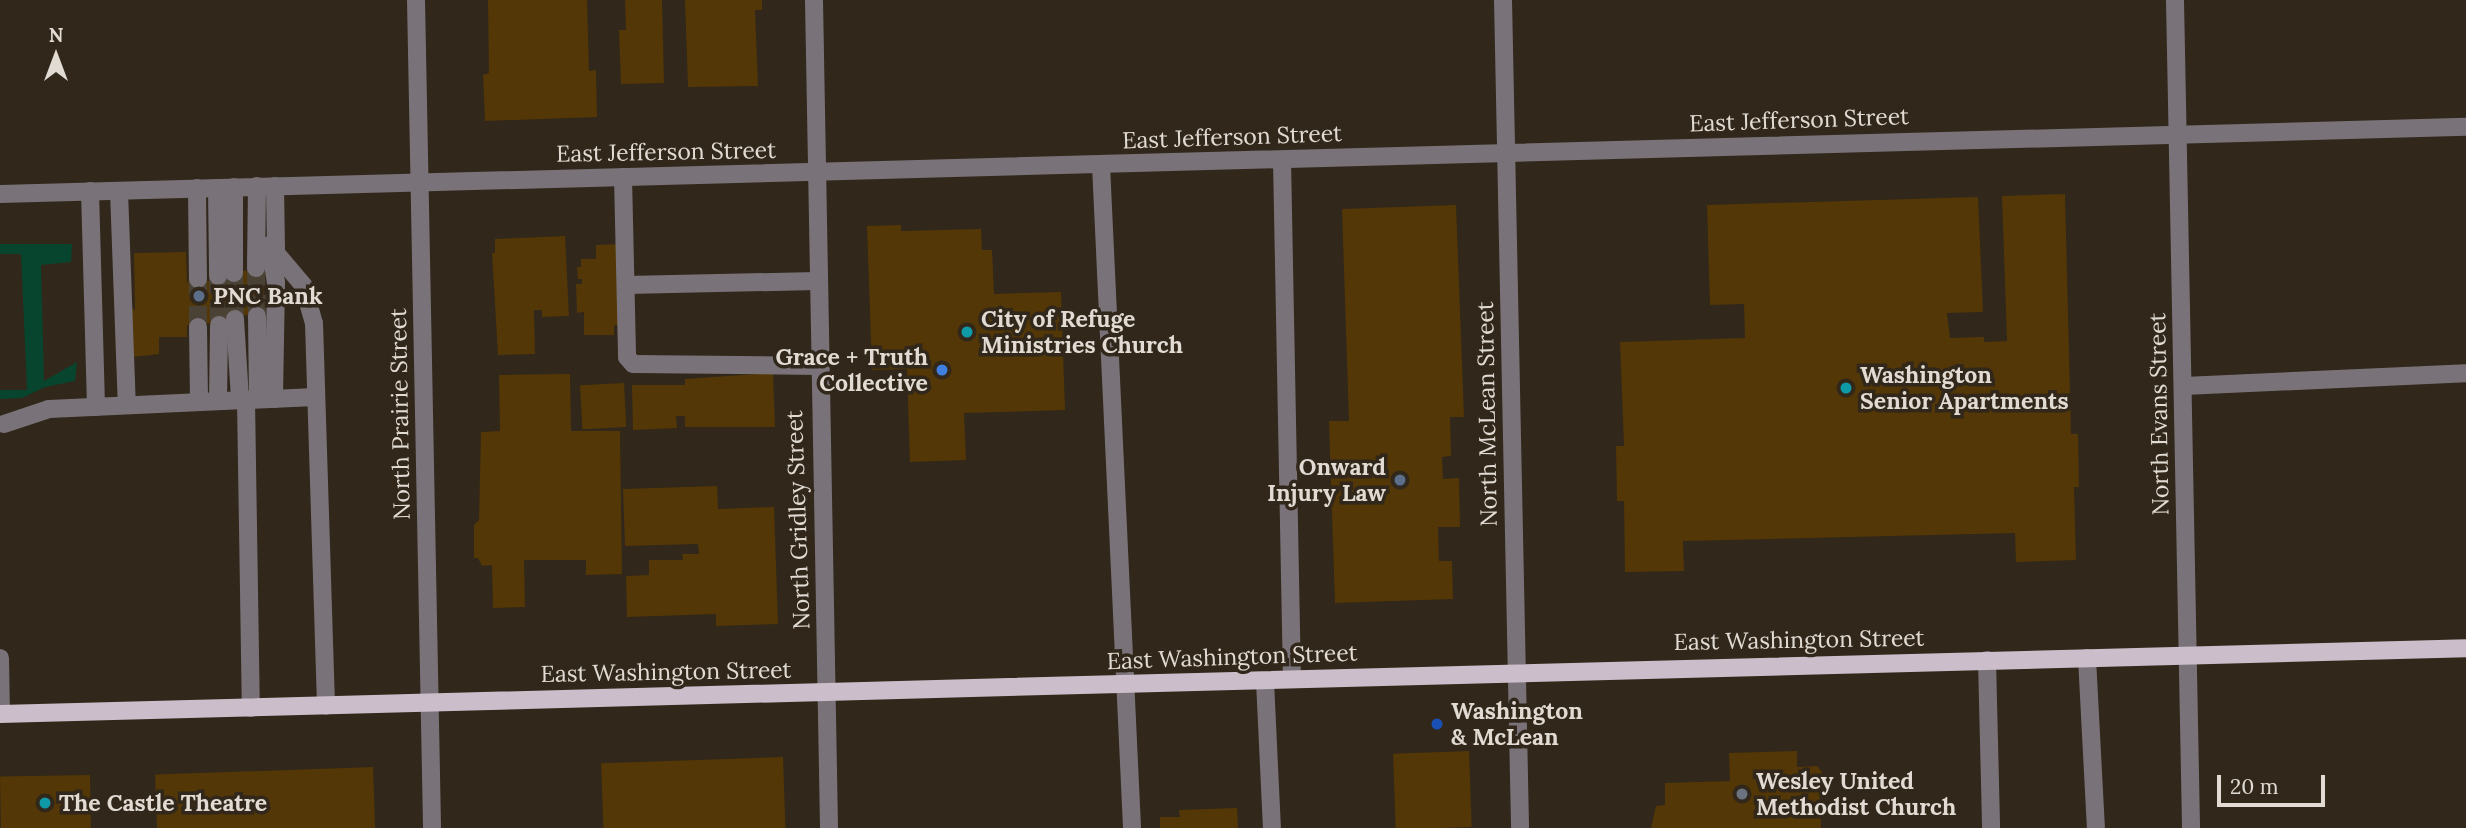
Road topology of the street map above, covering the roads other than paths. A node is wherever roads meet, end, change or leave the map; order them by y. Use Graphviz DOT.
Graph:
graph roads {
  1 [pos="416,0"];
  2 [pos="814,0"];
  3 [pos="1503,0"];
  4 [pos="2175,0"];
  5 [pos="2466,127"];
  6 [pos="2177,135"];
  7 [pos="1508,153"];
  8 [pos="1282,160"];
  9 [pos="1101,165"];
  10 [pos="816,173"];
  11 [pos="623,177"];
  12 [pos="421,182"];
  13 [pos="267,186"];
  14 [pos="226,187"];
  15 [pos="197,188"];
  16 [pos="90,191"];
  17 [pos="119,191"];
  18 [pos="0,194"];
  19 [pos="256,268"];
  20 [pos="226,274"];
  21 [pos="198,279"];
  22 [pos="817,281"];
  23 [pos="626,285"];
  24 [pos="257,316"];
  25 [pos="198,327"];
  26 [pos="819,366"];
  27 [pos="2466,373"];
  28 [pos="2184,386"];
  29 [pos="316,397"];
  30 [pos="254,399"];
  31 [pos="199,401"];
  32 [pos="218,401"];
  33 [pos="127,405"];
  34 [pos="96,407"];
  35 [pos="1,426"];
  36 [pos="2466,648"];
  37 [pos="2188,655"];
  38 [pos="0,658"];
  39 [pos="2087,658"];
  40 [pos="1987,660"];
  41 [pos="1518,673"];
  42 [pos="1292,679"];
  43 [pos="1265,681"];
  44 [pos="1126,684"];
  45 [pos="827,693"];
  46 [pos="429,702"];
  47 [pos="326,706"];
  48 [pos="251,708"];
  49 [pos="0,714"];
  50 [pos="432,828"];
  51 [pos="829,828"];
  52 [pos="1132,828"];
  53 [pos="1272,828"];
  54 [pos="1520,828"];
  55 [pos="1991,828"];
  56 [pos="2096,828"];
  57 [pos="2191,828"];
  1 -- 12 [label="street, North Prairie Street"];
  2 -- 10 [label="street, North Gridley Street"];
  3 -- 7 [label="street, North McLean Street"];
  4 -- 6 [label="street, North Evans Street"];
  5 -- 6 [label="street, East Jefferson Street"];
  6 -- 7 [label="street, East Jefferson Street"];
  6 -- 28 [label="street, North Evans Street"];
  7 -- 8 [label="street, East Jefferson Street"];
  7 -- 41 [label="street, North McLean Street"];
  8 -- 9 [label="street, East Jefferson Street"];
  8 -- 42 [label="street"];
  9 -- 10 [label="street, East Jefferson Street"];
  9 -- 44 [label="street"];
  10 -- 11 [label="street, East Jefferson Street"];
  10 -- 22 [label="street, North Gridley Street"];
  11 -- 12 [label="street, East Jefferson Street"];
  11 -- 23 [label="street"];
  12 -- 13 [label="street, East Jefferson Street"];
  12 -- 46 [label="street, North Prairie Street"];
  13 -- 14 [label="street, East Jefferson Street"];
  13 -- 19 [label="street"];
  13 -- 29 [label="street"];
  13 -- 30 [label="street"];
  14 -- 15 [label="street, East Jefferson Street"];
  14 -- 20 [label="street"];
  15 -- 17 [label="street, East Jefferson Street"];
  15 -- 21 [label="street"];
  16 -- 17 [label="street, East Jefferson Street"];
  16 -- 18 [label="street, East Jefferson Street"];
  16 -- 34 [label="street"];
  17 -- 33 [label="street"];
  22 -- 23 [label="street"];
  22 -- 26 [label="street, North Gridley Street"];
  23 -- 26 [label="street"];
  24 -- 30 [label="street"];
  25 -- 31 [label="street"];
  26 -- 45 [label="street, North Gridley Street"];
  27 -- 28 [label="street"];
  28 -- 37 [label="street, North Evans Street"];
  29 -- 30 [label="street"];
  29 -- 47 [label="street"];
  30 -- 32 [label="street"];
  30 -- 32 [label="street"];
  30 -- 48 [label="street"];
  31 -- 32 [label="street"];
  31 -- 33 [label="street"];
  33 -- 34 [label="street"];
  34 -- 35 [label="street"];
  36 -- 37 [label="main road, East Washington Street"];
  37 -- 39 [label="main road, East Washington Street"];
  37 -- 57 [label="street, North Evans Street"];
  38 -- 49 [label="street"];
  39 -- 40 [label="main road, East Washington Street"];
  39 -- 56 [label="street"];
  40 -- 41 [label="main road, East Washington Street"];
  40 -- 55 [label="street"];
  41 -- 42 [label="main road, East Washington Street"];
  41 -- 54 [label="street, North McLean Street"];
  42 -- 43 [label="main road, East Washington Street"];
  43 -- 44 [label="main road, East Washington Street"];
  43 -- 53 [label="street"];
  44 -- 45 [label="main road, East Washington Street"];
  44 -- 52 [label="street"];
  45 -- 46 [label="main road, East Washington Street"];
  45 -- 51 [label="street, North Gridley Street"];
  46 -- 47 [label="main road, East Washington Street"];
  46 -- 50 [label="street, North Prairie Street"];
  47 -- 48 [label="main road, East Washington Street"];
  48 -- 49 [label="main road, East Washington Street"];
}
